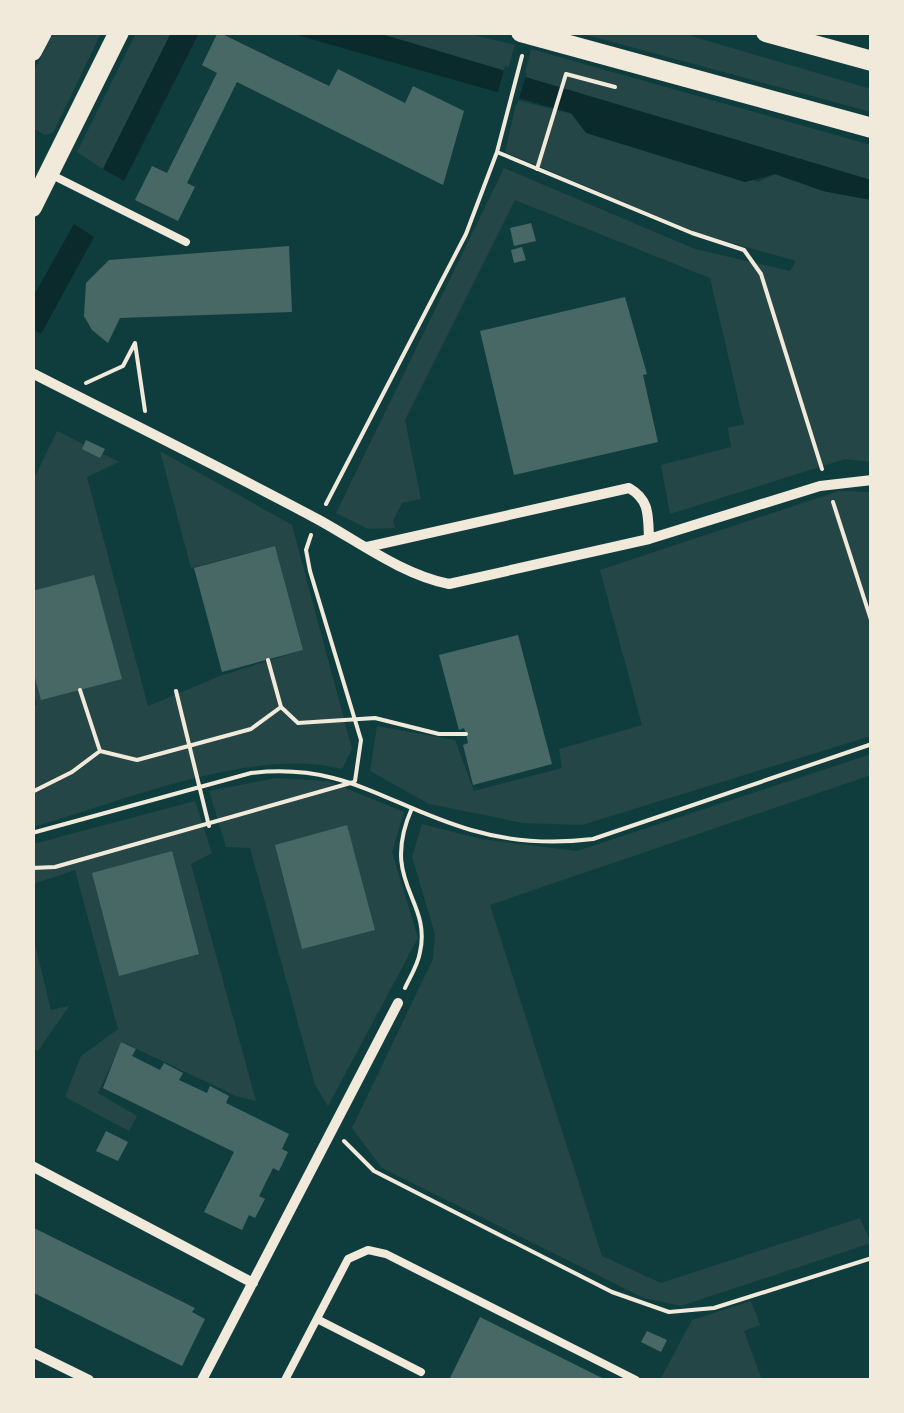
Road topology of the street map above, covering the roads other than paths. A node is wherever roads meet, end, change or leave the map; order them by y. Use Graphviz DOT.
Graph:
graph roads {
  1 [pos="42,32"];
  2 [pos="119,32"];
  3 [pos="766,32"];
  4 [pos="523,41"];
  5 [pos="32,51"];
  6 [pos="872,61"];
  7 [pos="872,128"];
  8 [pos="41,170"];
  9 [pos="32,207"];
  10 [pos="186,242"];
  11 [pos="32,373"];
  12 [pos="872,480"];
  13 [pos="648,539"];
  14 [pos="367,547"];
  15 [pos="398,1003"];
  16 [pos="32,1166"];
  17 [pos="253,1283"];
  18 [pos="317,1319"];
  19 [pos="32,1352"];
  20 [pos="421,1372"];
  21 [pos="89,1380"];
  22 [pos="202,1380"];
  23 [pos="285,1380"];
  24 [pos="636,1380"];
  1 -- 5 [label="main road"];
  2 -- 8 [label="main road"];
  3 -- 6 [label="main road"];
  4 -- 7 [label="main road"];
  8 -- 9 [label="main road"];
  8 -- 10 [label="lane"];
  11 -- 14 [label="street"];
  12 -- 13 [label="street"];
  13 -- 14 [label="street"];
  13 -- 14 [label="street"];
  15 -- 17 [label="street"];
  16 -- 17 [label="street"];
  17 -- 22 [label="street"];
  18 -- 20 [label="lane"];
  18 -- 23 [label="lane"];
  18 -- 24 [label="lane"];
  19 -- 21 [label="street"];
}
